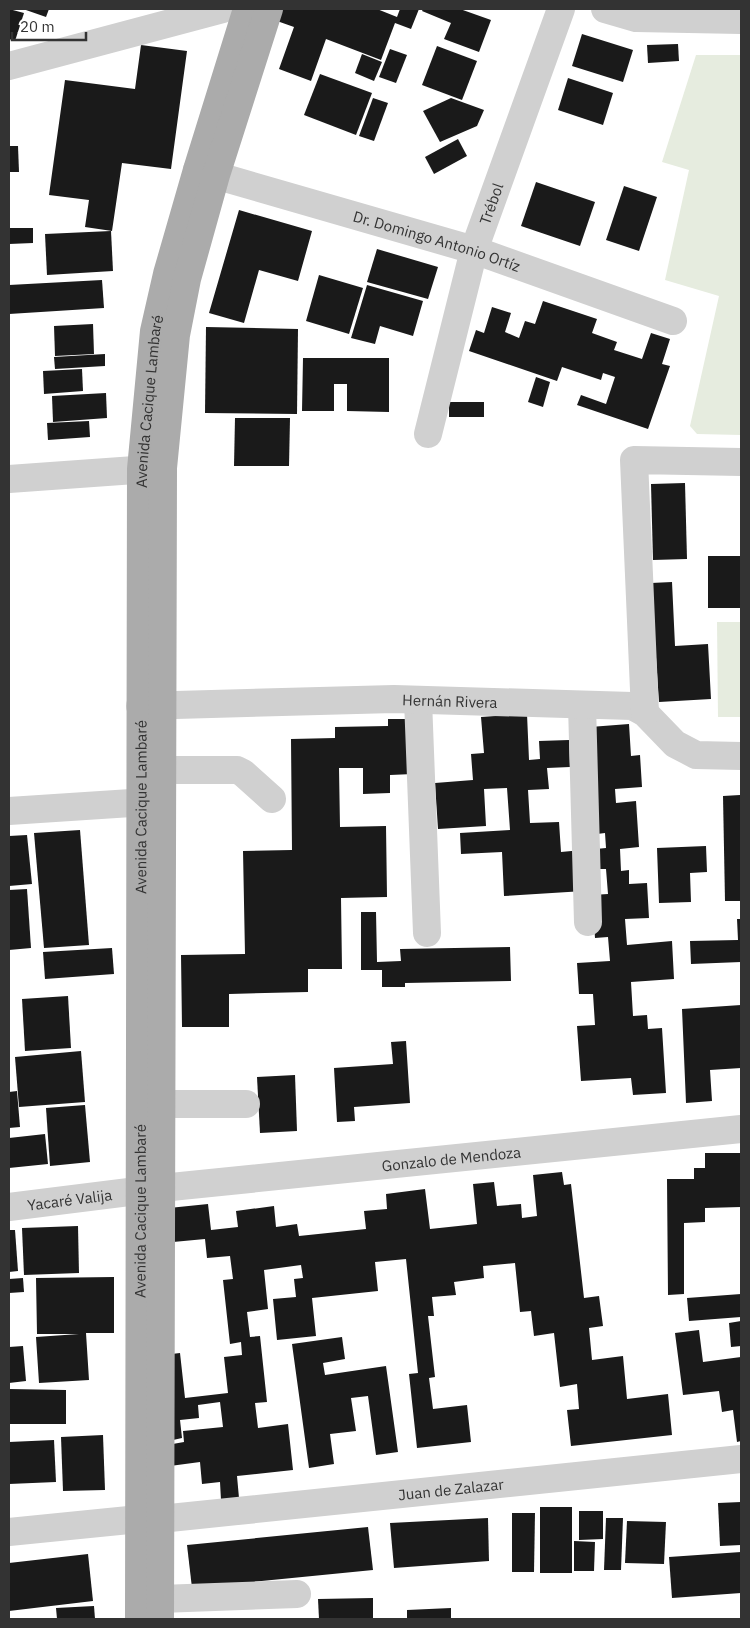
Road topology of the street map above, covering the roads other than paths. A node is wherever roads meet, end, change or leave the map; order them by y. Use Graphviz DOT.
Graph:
graph roads {
  1 [pos="223,9"];
  2 [pos="247,9"];
  3 [pos="269,9"];
  4 [pos="561,9"];
  5 [pos="605,9"];
  6 [pos="741,20"];
  7 [pos="9,66"];
  8 [pos="206,172"];
  9 [pos="474,250"];
  10 [pos="673,321"];
  11 [pos="428,434"];
  12 [pos="741,462"];
  13 [pos="152,468"];
  14 [pos="9,478"];
  15 [pos="418,700"];
  16 [pos="151,705"];
  17 [pos="582,705"];
  18 [pos="645,713"];
  19 [pos="741,756"];
  20 [pos="162,770"];
  21 [pos="272,799"];
  22 [pos="151,801"];
  23 [pos="9,811"];
  24 [pos="588,922"];
  25 [pos="427,932"];
  26 [pos="162,1104"];
  27 [pos="246,1104"];
  28 [pos="741,1129"];
  29 [pos="150,1189"];
  30 [pos="9,1207"];
  31 [pos="741,1459"];
  32 [pos="150,1519"];
  33 [pos="9,1532"];
  34 [pos="297,1594"];
  35 [pos="201,1608"];
  36 [pos="160,1609"];
  37 [pos="138,1619"];
  1 -- 7 [label="street"];
  2 -- 8 [label="main road, Avenida Cacique Lambaré"];
  3 -- 8 [label="main road, Avenida Cacique Lambaré"];
  4 -- 9 [label="street, Trébol"];
  5 -- 6 [label="street"];
  8 -- 9 [label="street, Dr. Domingo Antonio Ortíz"];
  8 -- 13 [label="main road, Avenida Cacique Lambaré"];
  9 -- 10 [label="street, Dr. Domingo Antonio Ortíz"];
  9 -- 11 [label="street, Trébol"];
  12 -- 18 [label="street"];
  13 -- 14 [label="street"];
  13 -- 16 [label="main road, Avenida Cacique Lambaré"];
  15 -- 16 [label="street, Hernán Rivera"];
  15 -- 17 [label="street, Hernán Rivera"];
  15 -- 25 [label="street"];
  16 -- 20 [label="main road, Avenida Cacique Lambaré"];
  16 -- 22 [label="main road, Avenida Cacique Lambaré"];
  17 -- 18 [label="street, Hernán Rivera"];
  17 -- 24 [label="street"];
  18 -- 19 [label="street, Hernán Rivera"];
  20 -- 21 [label="street"];
  20 -- 22 [label="main road, Avenida Cacique Lambaré"];
  22 -- 23 [label="street"];
  22 -- 26 [label="main road, Avenida Cacique Lambaré"];
  22 -- 29 [label="main road, Avenida Cacique Lambaré"];
  26 -- 27 [label="street"];
  26 -- 29 [label="main road, Avenida Cacique Lambaré"];
  28 -- 29 [label="street, Gonzalo de Mendoza"];
  29 -- 30 [label="street, Yacaré Valija"];
  29 -- 32 [label="main road, Avenida Cacique Lambaré"];
  31 -- 32 [label="street, Juan de Zalazar"];
  32 -- 33 [label="street, Juan de Zalazar"];
  32 -- 36 [label="main road, Avenida Cacique Lambaré"];
  32 -- 37 [label="main road, Avenida Cacique Lambaré"];
  34 -- 35 [label="street"];
  35 -- 36 [label="street"];
}
